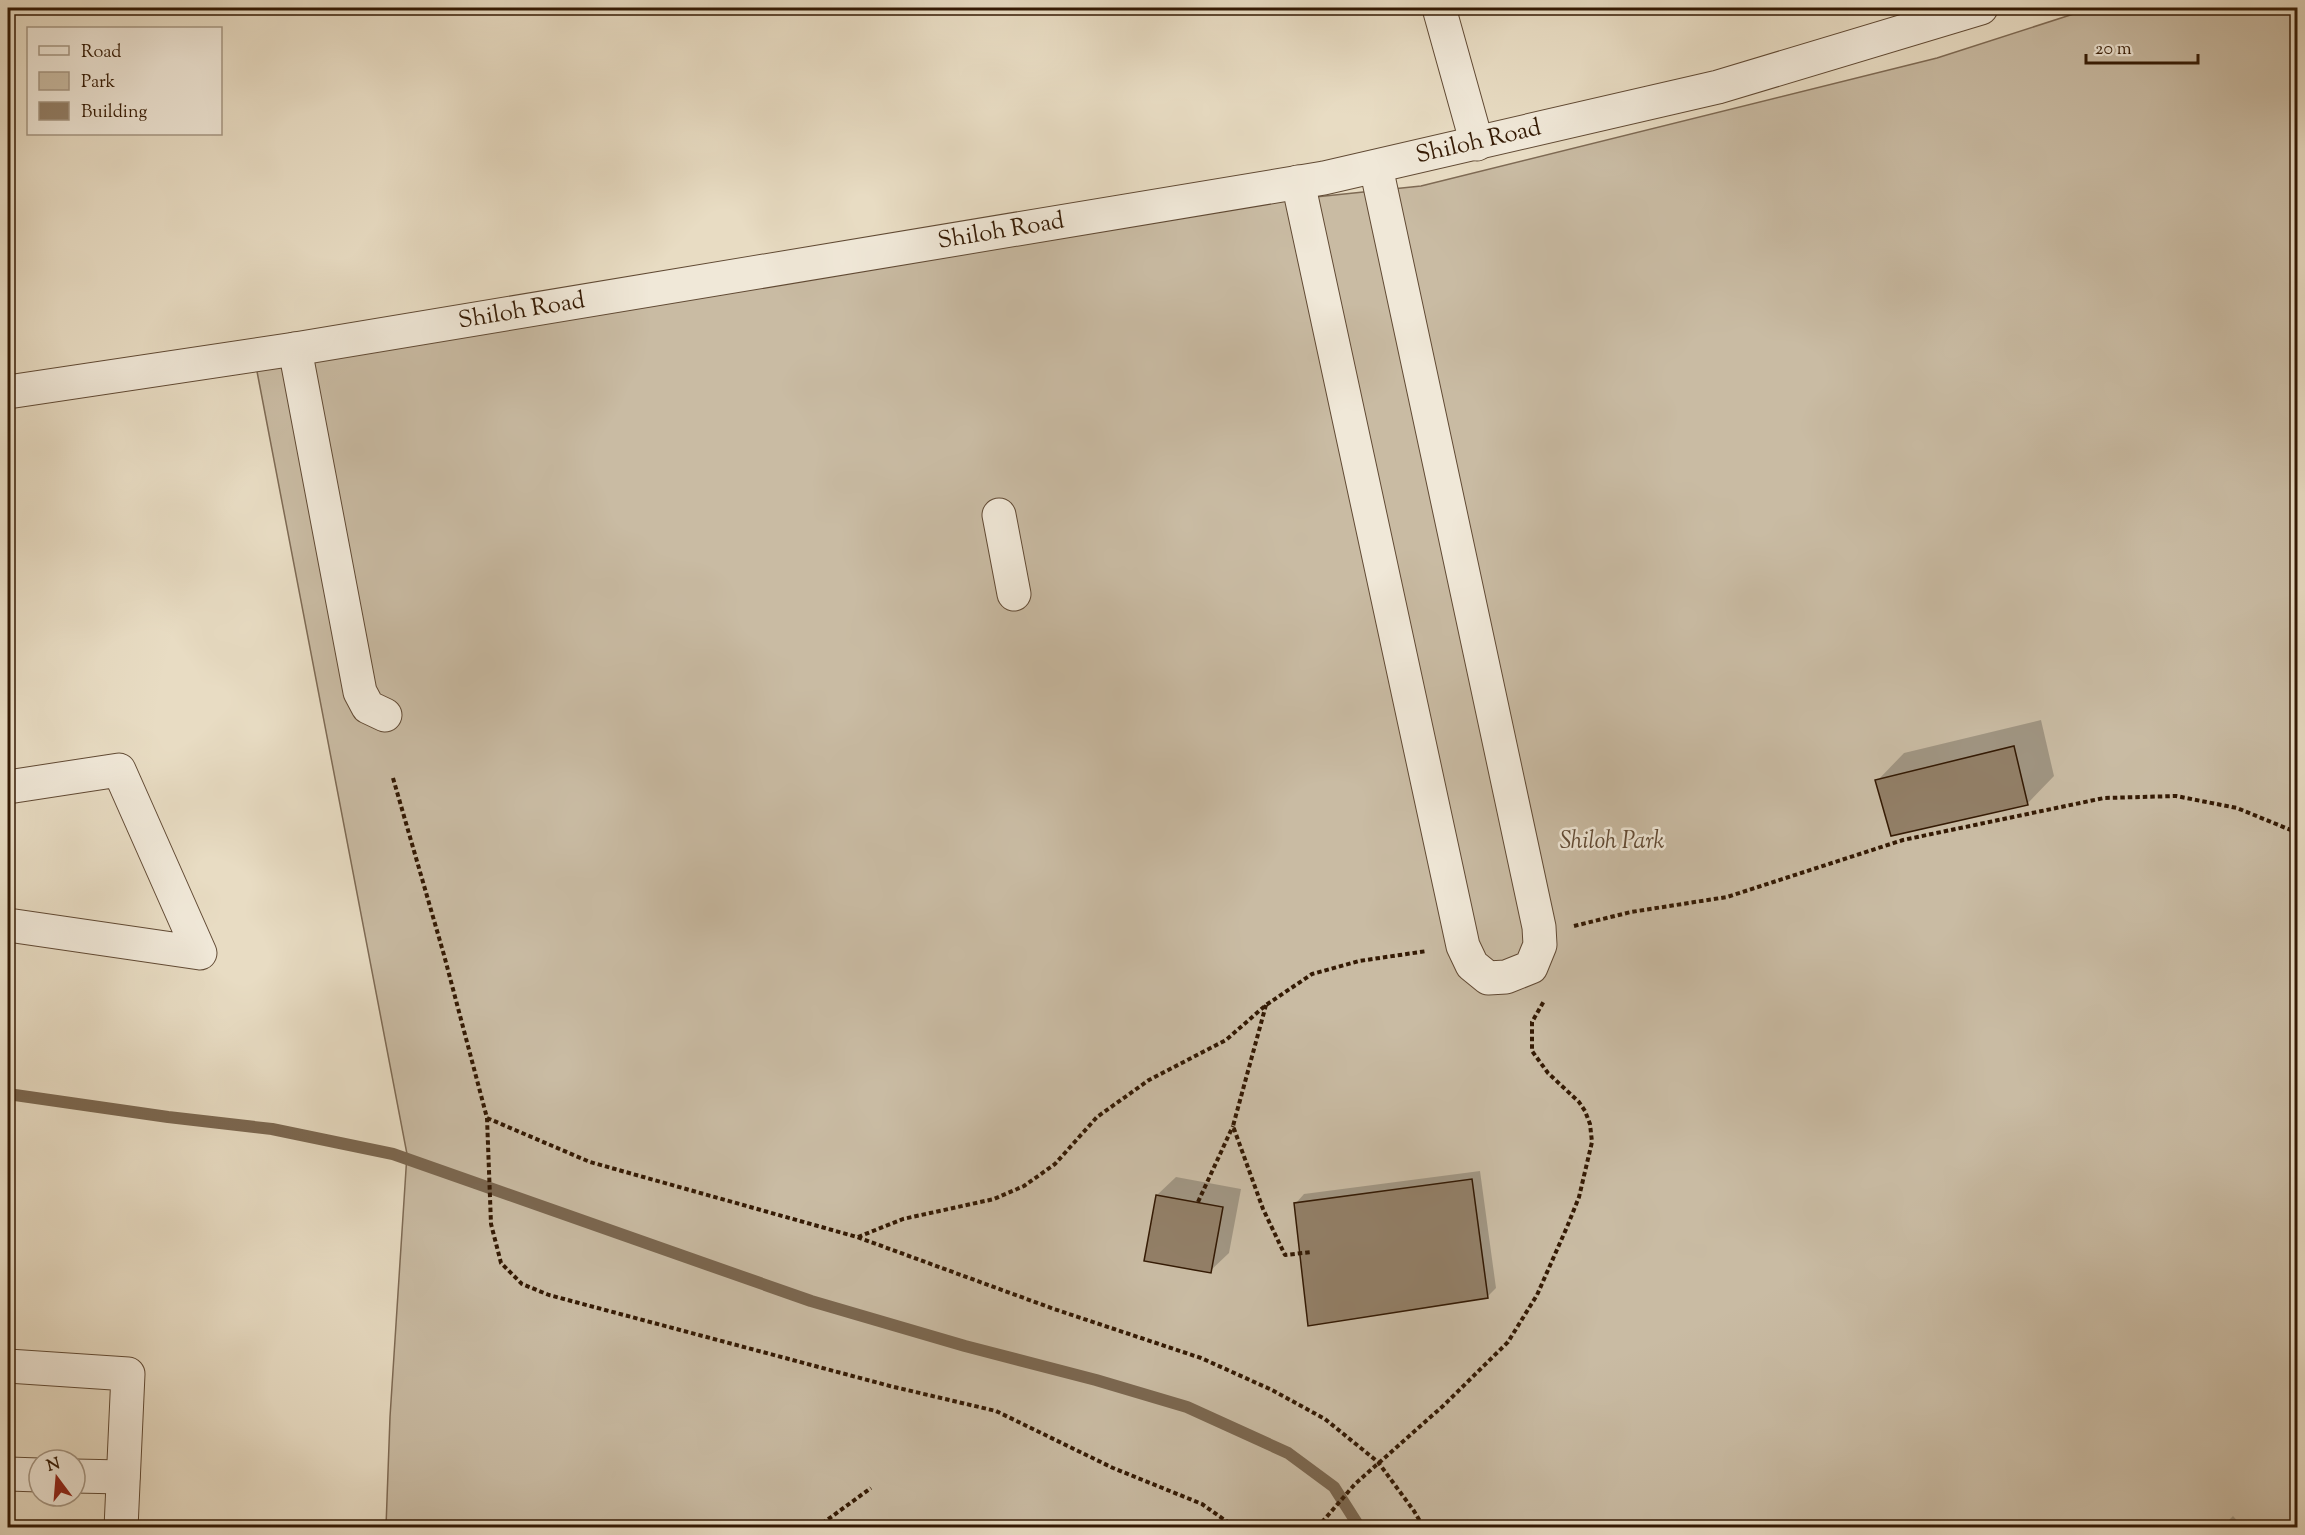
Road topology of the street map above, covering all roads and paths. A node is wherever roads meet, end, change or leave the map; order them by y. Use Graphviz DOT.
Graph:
graph roads {
  1 [pos="1439,8"];
  2 [pos="1981,8"];
  3 [pos="1477,144"];
  4 [pos="1376,166"];
  5 [pos="1298,182"];
  6 [pos="295,349"];
  7 [pos="8,392"];
  8 [pos="999,515"];
  9 [pos="1014,594"];
  10 [pos="385,715"];
  11 [pos="393,778"];
  12 [pos="8,787"];
  13 [pos="2298,833"];
  14 [pos="8,925"];
  15 [pos="1540,934"];
  16 [pos="1462,946"];
  17 [pos="1546,997"];
  18 [pos="1266,1005"];
  19 [pos="487,1118"];
  20 [pos="1233,1126"];
  21 [pos="1198,1202"];
  22 [pos="857,1237"];
  23 [pos="1311,1252"];
  24 [pos="8,1366"];
  25 [pos="1378,1462"];
  26 [pos="87,1476"];
  27 [pos="123,1477"];
  28 [pos="871,1488"];
  29 [pos="121,1527"];
  30 [pos="816,1527"];
  31 [pos="1236,1527"];
  32 [pos="1317,1527"];
  33 [pos="1424,1527"];
  1 -- 3 [label="street"];
  2 -- 3 [label="street, Shiloh Road"];
  3 -- 4 [label="street, Shiloh Road"];
  4 -- 5 [label="street, Shiloh Road"];
  4 -- 15 [label="street"];
  5 -- 6 [label="street, Shiloh Road"];
  5 -- 16 [label="street"];
  6 -- 7 [label="street, Shiloh Road"];
  6 -- 10 [label="street"];
  8 -- 9 [label="street"];
  11 -- 19 [label="path"];
  12 -- 14 [label="street"];
  13 -- 15 [label="path"];
  15 -- 16 [label="street"];
  16 -- 18 [label="path"];
  17 -- 25 [label="path"];
  18 -- 20 [label="path"];
  18 -- 22 [label="path"];
  19 -- 22 [label="path"];
  19 -- 31 [label="path"];
  20 -- 21 [label="path"];
  20 -- 23 [label="path"];
  22 -- 25 [label="path"];
  24 -- 27 [label="street"];
  25 -- 32 [label="path"];
  25 -- 33 [label="path"];
  26 -- 27 [label="street"];
  27 -- 29 [label="street"];
  28 -- 30 [label="path"];
}
